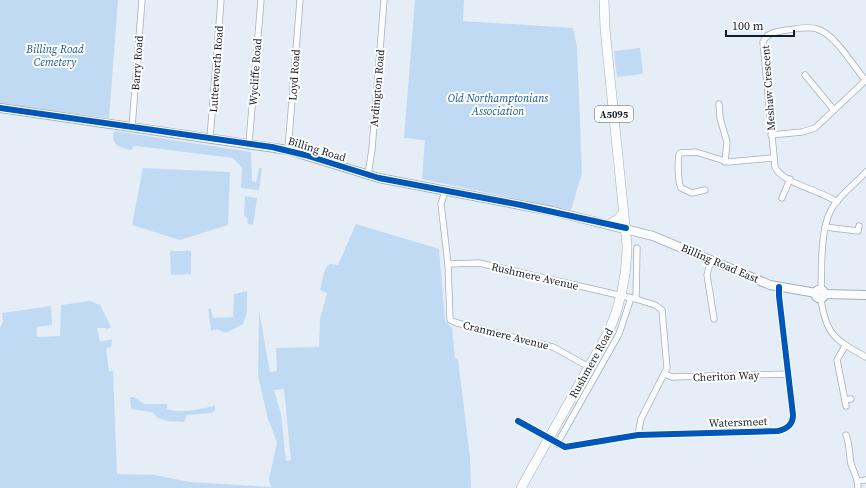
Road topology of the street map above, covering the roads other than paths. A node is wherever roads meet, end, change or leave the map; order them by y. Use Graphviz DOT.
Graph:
graph roads {
  1 [pos="142,0"];
  2 [pos="221,0"];
  3 [pos="261,0"];
  4 [pos="300,0"];
  5 [pos="384,0"];
  6 [pos="604,0"];
  7 [pos="805,75"];
  8 [pos="866,80"];
  9 [pos="719,104"];
  10 [pos="0,108"];
  11 [pos="834,110"];
  12 [pos="132,127"];
  13 [pos="771,136"];
  14 [pos="210,138"];
  15 [pos="250,143"];
  16 [pos="288,150"];
  17 [pos="773,158"];
  18 [pos="725,162"];
  19 [pos="866,172"];
  20 [pos="368,175"];
  21 [pos="790,180"];
  22 [pos="705,190"];
  23 [pos="445,191"];
  24 [pos="782,198"];
  25 [pos="837,202"];
  26 [pos="624,212"];
  27 [pos="610,224"];
  28 [pos="826,227"];
  29 [pos="626,228"];
  30 [pos="858,231"];
  31 [pos="637,248"];
  32 [pos="711,259"];
  33 [pos="448,264"];
  34 [pos="779,287"];
  35 [pos="821,294"];
  36 [pos="866,295"];
  37 [pos="622,296"];
  38 [pos="633,298"];
  39 [pos="714,319"];
  40 [pos="845,346"];
  41 [pos="866,357"];
  42 [pos="589,367"];
  43 [pos="665,374"];
  44 [pos="788,374"];
  45 [pos="851,399"];
  46 [pos="518,421"];
  47 [pos="638,435"];
  48 [pos="846,435"];
  49 [pos="548,439"];
  50 [pos="557,444"];
  51 [pos="866,480"];
  52 [pos="858,481"];
  53 [pos="521,488"];
  54 [pos="858,488"];
  1 -- 12 [label="street, Barry Road"];
  2 -- 14 [label="street, Lutterworth Road"];
  3 -- 15 [label="street, Wycliffe Road"];
  4 -- 16 [label="street, Loyd Road"];
  5 -- 20 [label="street, Ardington Road"];
  6 -- 26 [label="main road, A5095"];
  7 -- 11 [label="street"];
  8 -- 11 [label="street"];
  8 -- 13 [label="street, Meshaw Crescent"];
  9 -- 18 [label="street"];
  10 -- 12 [label="street, Billing Road"];
  11 -- 13 [label="street"];
  12 -- 14 [label="street, Billing Road"];
  13 -- 17 [label="street, Meshaw Crescent"];
  14 -- 15 [label="street, Billing Road"];
  15 -- 16 [label="street, Billing Road"];
  16 -- 20 [label="street, Billing Road"];
  17 -- 18 [label="street"];
  17 -- 21 [label="street, Meshaw Crescent"];
  18 -- 22 [label="street"];
  19 -- 25 [label="street"];
  20 -- 23 [label="street, Billing Road"];
  21 -- 24 [label="street"];
  21 -- 25 [label="street, Meshaw Crescent"];
  23 -- 27 [label="street, Billing Road"];
  23 -- 33 [label="street"];
  25 -- 28 [label="street"];
  26 -- 27 [label="main road"];
  26 -- 29 [label="main road, A5095"];
  27 -- 29 [label="street, Billing Road"];
  28 -- 30 [label="street"];
  28 -- 35 [label="street"];
  29 -- 32 [label="street, Billing Road East"];
  29 -- 37 [label="main road, Rushmere Road / A5095"];
  31 -- 38 [label="street, Rushmere Road"];
  32 -- 34 [label="street, Billing Road East"];
  32 -- 39 [label="street"];
  33 -- 37 [label="street, Rushmere Avenue"];
  33 -- 42 [label="street, Cranmere Avenue"];
  34 -- 35 [label="street, Billing Road East"];
  34 -- 44 [label="street, Watersmeet"];
  35 -- 36 [label="street, Billing Road East"];
  35 -- 40 [label="street"];
  37 -- 38 [label="street, Rushmere Avenue"];
  37 -- 42 [label="main road, Rushmere Road / A5095"];
  38 -- 43 [label="street, Rushmere Avenue"];
  38 -- 50 [label="street, Rushmere Road"];
  40 -- 41 [label="street"];
  40 -- 45 [label="street"];
  42 -- 49 [label="main road, Rushmere Road / A5095"];
  43 -- 44 [label="street, Cheriton Way"];
  43 -- 47 [label="street"];
  44 -- 47 [label="street, Watersmeet"];
  46 -- 49 [label="street, Watersmeet"];
  47 -- 50 [label="street, Watersmeet"];
  48 -- 52 [label="street"];
  49 -- 50 [label="street, Watersmeet"];
  49 -- 53 [label="main road, Rushmere Road / A5095"];
  51 -- 52 [label="street"];
  52 -- 54 [label="street"];
}
